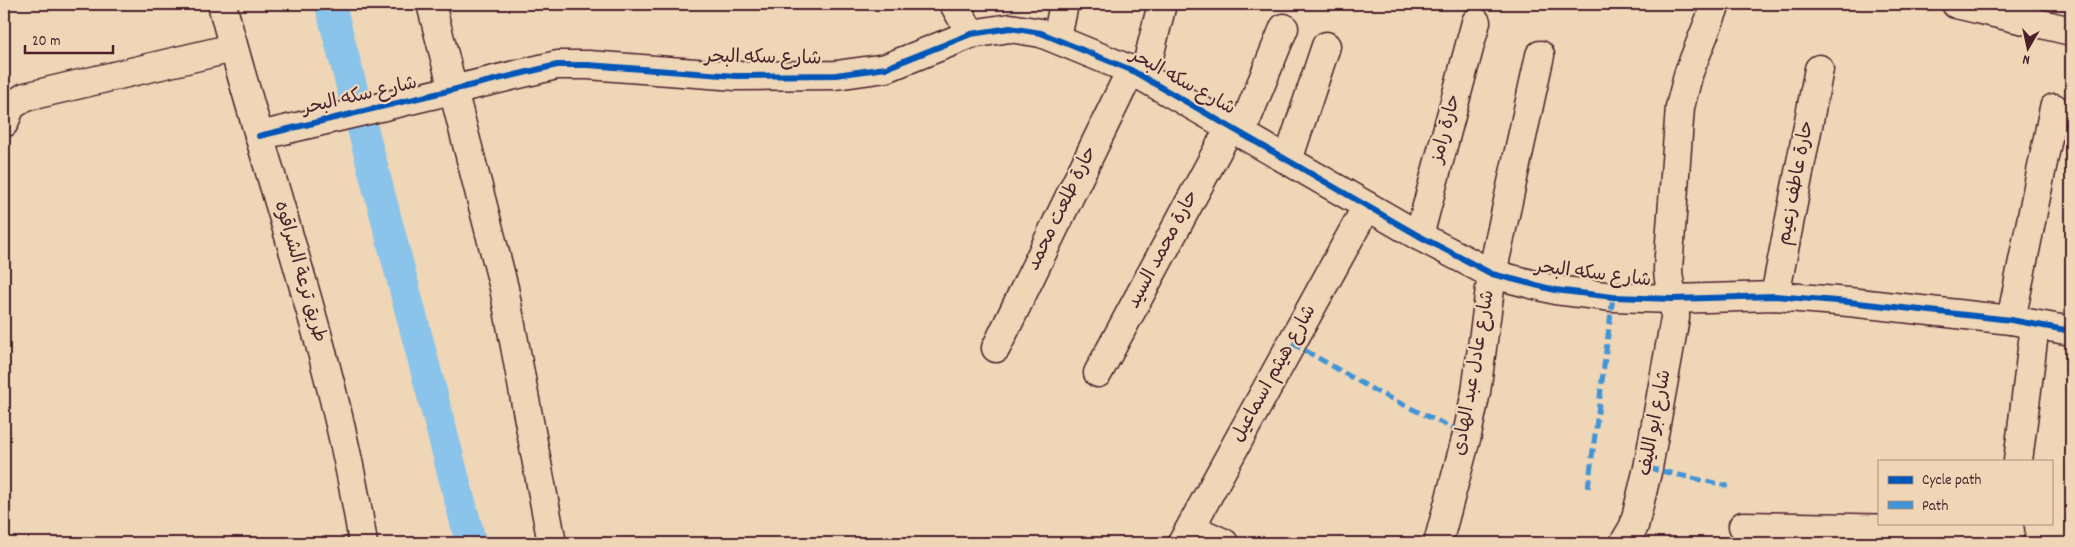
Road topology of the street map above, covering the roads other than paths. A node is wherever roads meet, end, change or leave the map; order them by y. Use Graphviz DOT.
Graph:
graph roads {
  1 [pos="222,4"];
  2 [pos="431,4"];
  3 [pos="954,4"];
  4 [pos="1064,4"];
  5 [pos="1162,4"];
  6 [pos="1716,4"];
  7 [pos="1956,4"];
  8 [pos="1476,22"];
  9 [pos="1284,28"];
  10 [pos="2071,31"];
  11 [pos="971,34"];
  12 [pos="1057,38"];
  13 [pos="1326,46"];
  14 [pos="233,48"];
  15 [pos="1540,55"];
  16 [pos="1819,69"];
  17 [pos="1137,74"];
  18 [pos="444,92"];
  19 [pos="2054,108"];
  20 [pos="4,123"];
  21 [pos="1235,130"];
  22 [pos="259,136"];
  23 [pos="1288,160"];
  24 [pos="1367,206"];
  25 [pos="1419,236"];
  26 [pos="1492,274"];
  27 [pos="1775,296"];
  28 [pos="1673,299"];
  29 [pos="2023,323"];
  30 [pos="2071,331"];
  31 [pos="996,348"];
  32 [pos="1098,373"];
  33 [pos="2018,460"];
  34 [pos="1743,526"];
  35 [pos="2010,532"];
  36 [pos="1187,536"];
  37 [pos="363,543"];
  38 [pos="552,543"];
  39 [pos="1224,543"];
  40 [pos="1438,543"];
  41 [pos="1624,543"];
  1 -- 14 [label="street, طريق ترعة الشراقوه"];
  2 -- 18 [label="street"];
  3 -- 11 [label="street"];
  4 -- 12 [label="street"];
  5 -- 17 [label="street, حارة طلعت محمد"];
  6 -- 28 [label="street, شارع ابو الليف"];
  7 -- 10 [label="street"];
  8 -- 25 [label="street, حارة رامز"];
  9 -- 21 [label="street, حارة محمد السيد"];
  11 -- 12 [label="street, شارع سكه البحر"];
  11 -- 18 [label="street, شارع سكه البحر"];
  12 -- 17 [label="street, شارع سكه البحر"];
  13 -- 23 [label="street"];
  14 -- 20 [label="street"];
  14 -- 22 [label="street, طريق ترعة الشراقوه"];
  15 -- 26 [label="street, شارع عادل عبد الهادى"];
  16 -- 27 [label="street, حارة عاطف زعيم"];
  17 -- 21 [label="street, شارع سكه البحر"];
  17 -- 31 [label="street, حارة طلعت محمد"];
  18 -- 22 [label="street, شارع سكه البحر"];
  18 -- 38 [label="street"];
  19 -- 29 [label="street"];
  21 -- 23 [label="street, شارع سكه البحر"];
  21 -- 32 [label="street, حارة محمد السيد"];
  22 -- 37 [label="street, طريق ترعة الشراقوه"];
  23 -- 24 [label="street, شارع سكه البحر"];
  24 -- 25 [label="street, شارع سكه البحر"];
  24 -- 36 [label="street, شارع هيثم اسماعيل"];
  25 -- 26 [label="street, شارع سكه البحر"];
  26 -- 28 [label="street, شارع سكه البحر"];
  26 -- 40 [label="street, شارع عادل عبد الهادى"];
  27 -- 28 [label="street, شارع سكه البحر"];
  27 -- 29 [label="street, شارع سكه البحر"];
  28 -- 41 [label="street, شارع ابو الليف"];
  29 -- 30 [label="street, شارع سكه البحر"];
  29 -- 33 [label="street"];
  34 -- 35 [label="street"];
  36 -- 39 [label="street"];
}
